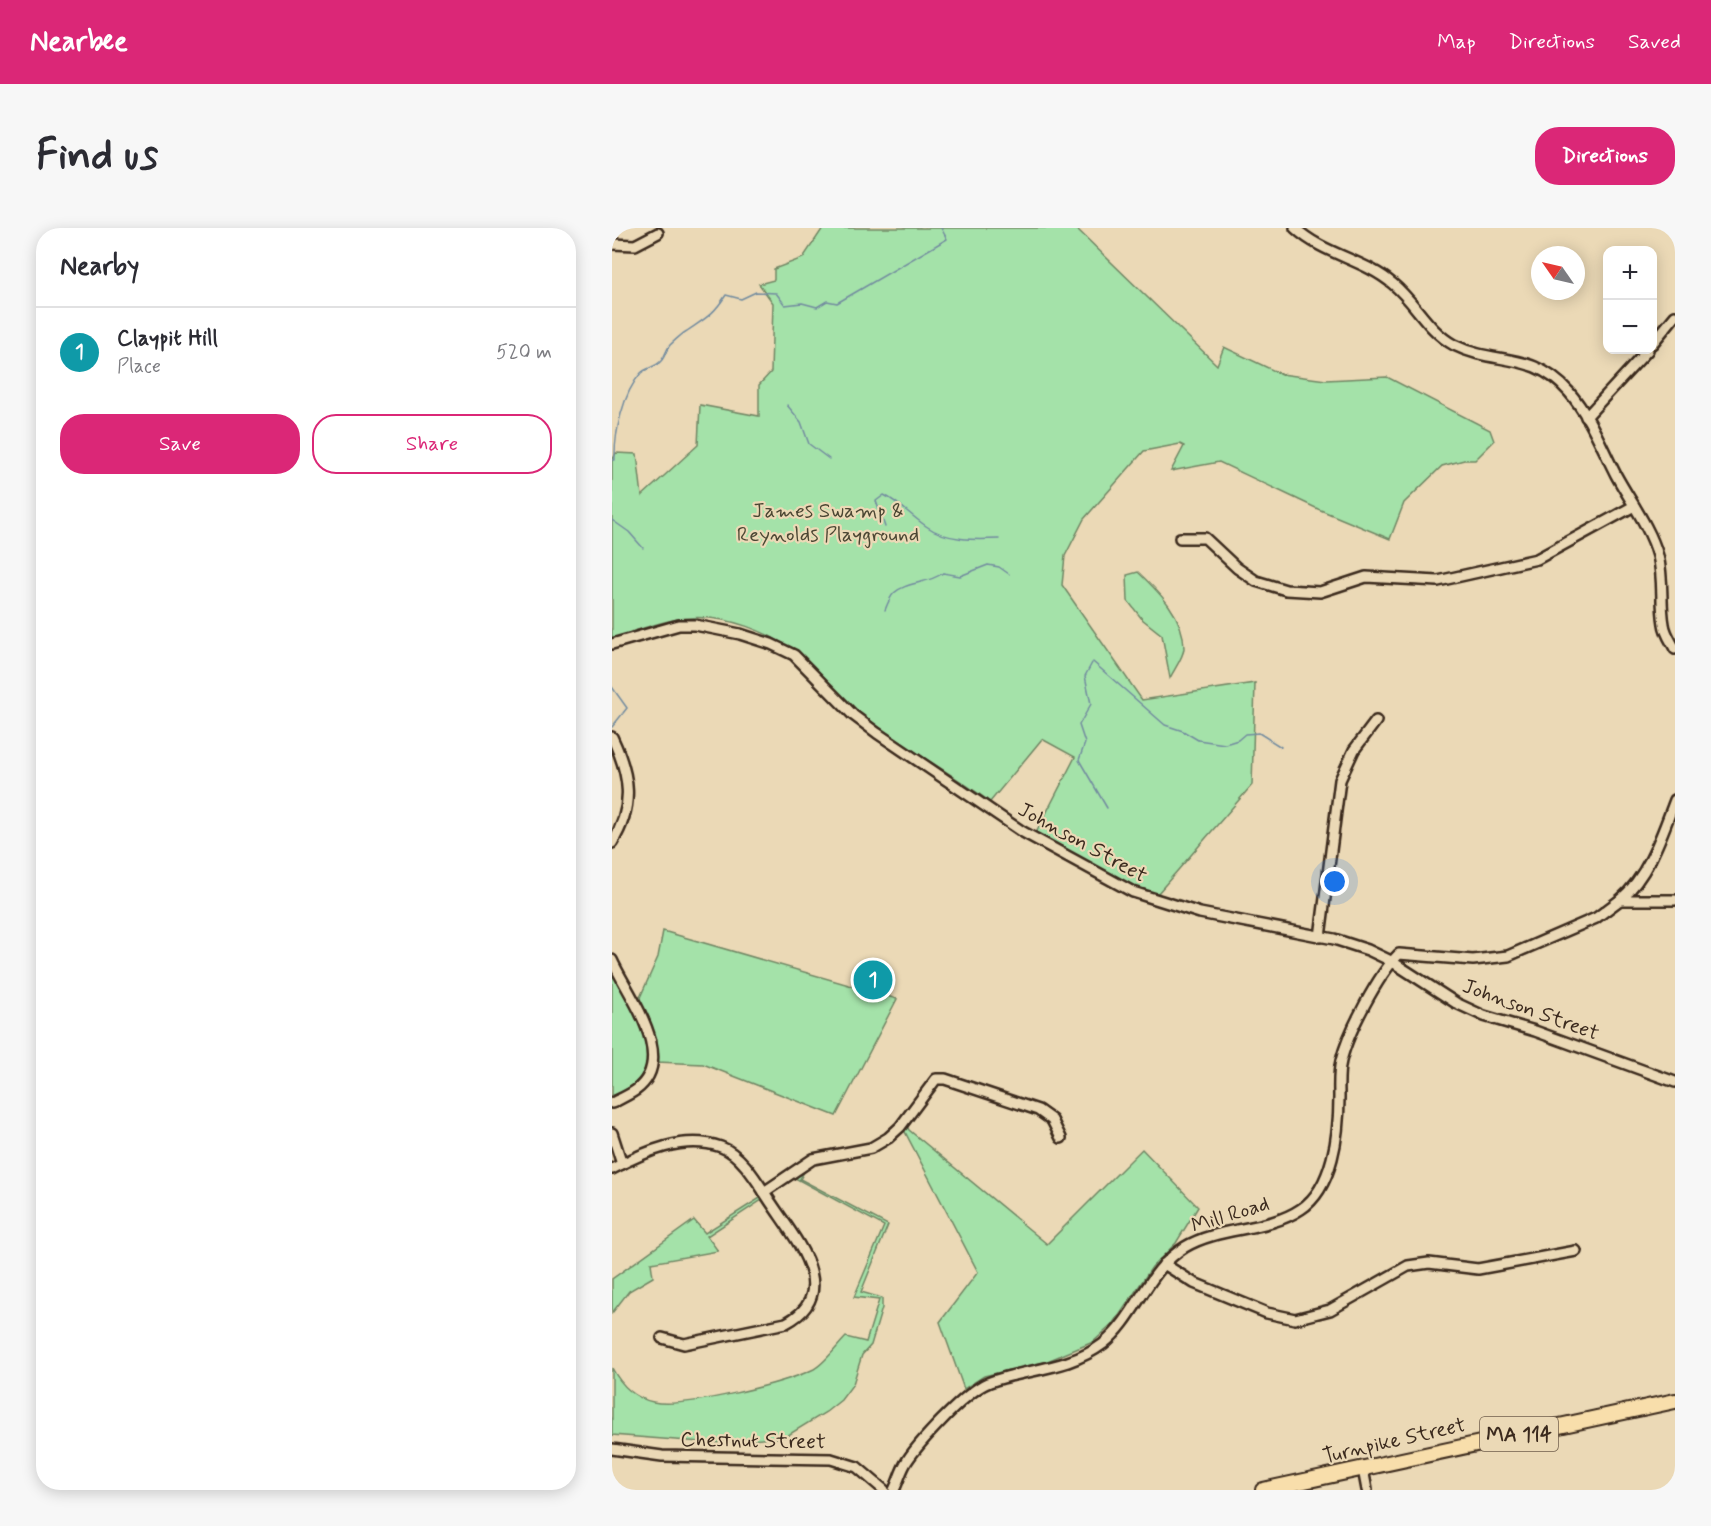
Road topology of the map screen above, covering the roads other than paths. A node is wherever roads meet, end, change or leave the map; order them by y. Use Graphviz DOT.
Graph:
graph roads {
  1 [pos="1302,230"];
  2 [pos="658,233"];
  3 [pos="612,244"];
  4 [pos="1675,316"];
  5 [pos="1657,339"];
  6 [pos="1644,354"];
  7 [pos="1587,417"];
  8 [pos="1634,506"];
  9 [pos="1180,538"];
  10 [pos="612,644"];
  11 [pos="1675,649"];
  12 [pos="1376,722"];
  13 [pos="612,737"];
  14 [pos="1675,800"];
  15 [pos="612,843"];
  16 [pos="1620,900"];
  17 [pos="1675,900"];
  18 [pos="1320,937"];
  19 [pos="1417,956"];
  20 [pos="612,960"];
  21 [pos="1391,961"];
  22 [pos="1409,973"];
  23 [pos="1675,1082"];
  24 [pos="612,1103"];
  25 [pos="612,1133"];
  26 [pos="1061,1138"];
  27 [pos="622,1164"];
  28 [pos="612,1169"];
  29 [pos="764,1192"];
  30 [pos="1576,1251"];
  31 [pos="1164,1264"];
  32 [pos="662,1338"];
  33 [pos="1675,1401"];
  34 [pos="612,1449"];
  35 [pos="1363,1469"];
  36 [pos="884,1490"];
  37 [pos="894,1490"];
  38 [pos="1263,1490"];
  39 [pos="1367,1490"];
  1 -- 7 [label="street"];
  2 -- 3 [label="street"];
  4 -- 5 [label="street"];
  6 -- 7 [label="street"];
  7 -- 8 [label="street"];
  8 -- 9 [label="street"];
  8 -- 11 [label="street"];
  10 -- 18 [label="street, Johnson Street"];
  12 -- 18 [label="street"];
  13 -- 15 [label="street"];
  14 -- 16 [label="street"];
  16 -- 17 [label="street"];
  16 -- 19 [label="street"];
  18 -- 21 [label="street, Johnson Street"];
  19 -- 21 [label="street"];
  19 -- 22 [label="street"];
  20 -- 24 [label="street"];
  21 -- 22 [label="street, Johnson Street"];
  21 -- 31 [label="street, Mill Road"];
  22 -- 23 [label="street, Johnson Street"];
  25 -- 27 [label="street"];
  26 -- 29 [label="street"];
  27 -- 28 [label="street"];
  27 -- 29 [label="street"];
  29 -- 32 [label="street"];
  30 -- 31 [label="street"];
  31 -- 37 [label="street, Mill Road"];
  33 -- 35 [label="highway, Turnpike Street / MA 114"];
  34 -- 36 [label="street, Chestnut Street"];
  35 -- 38 [label="highway, Turnpike Street / MA 114"];
  35 -- 39 [label="street"];
}
